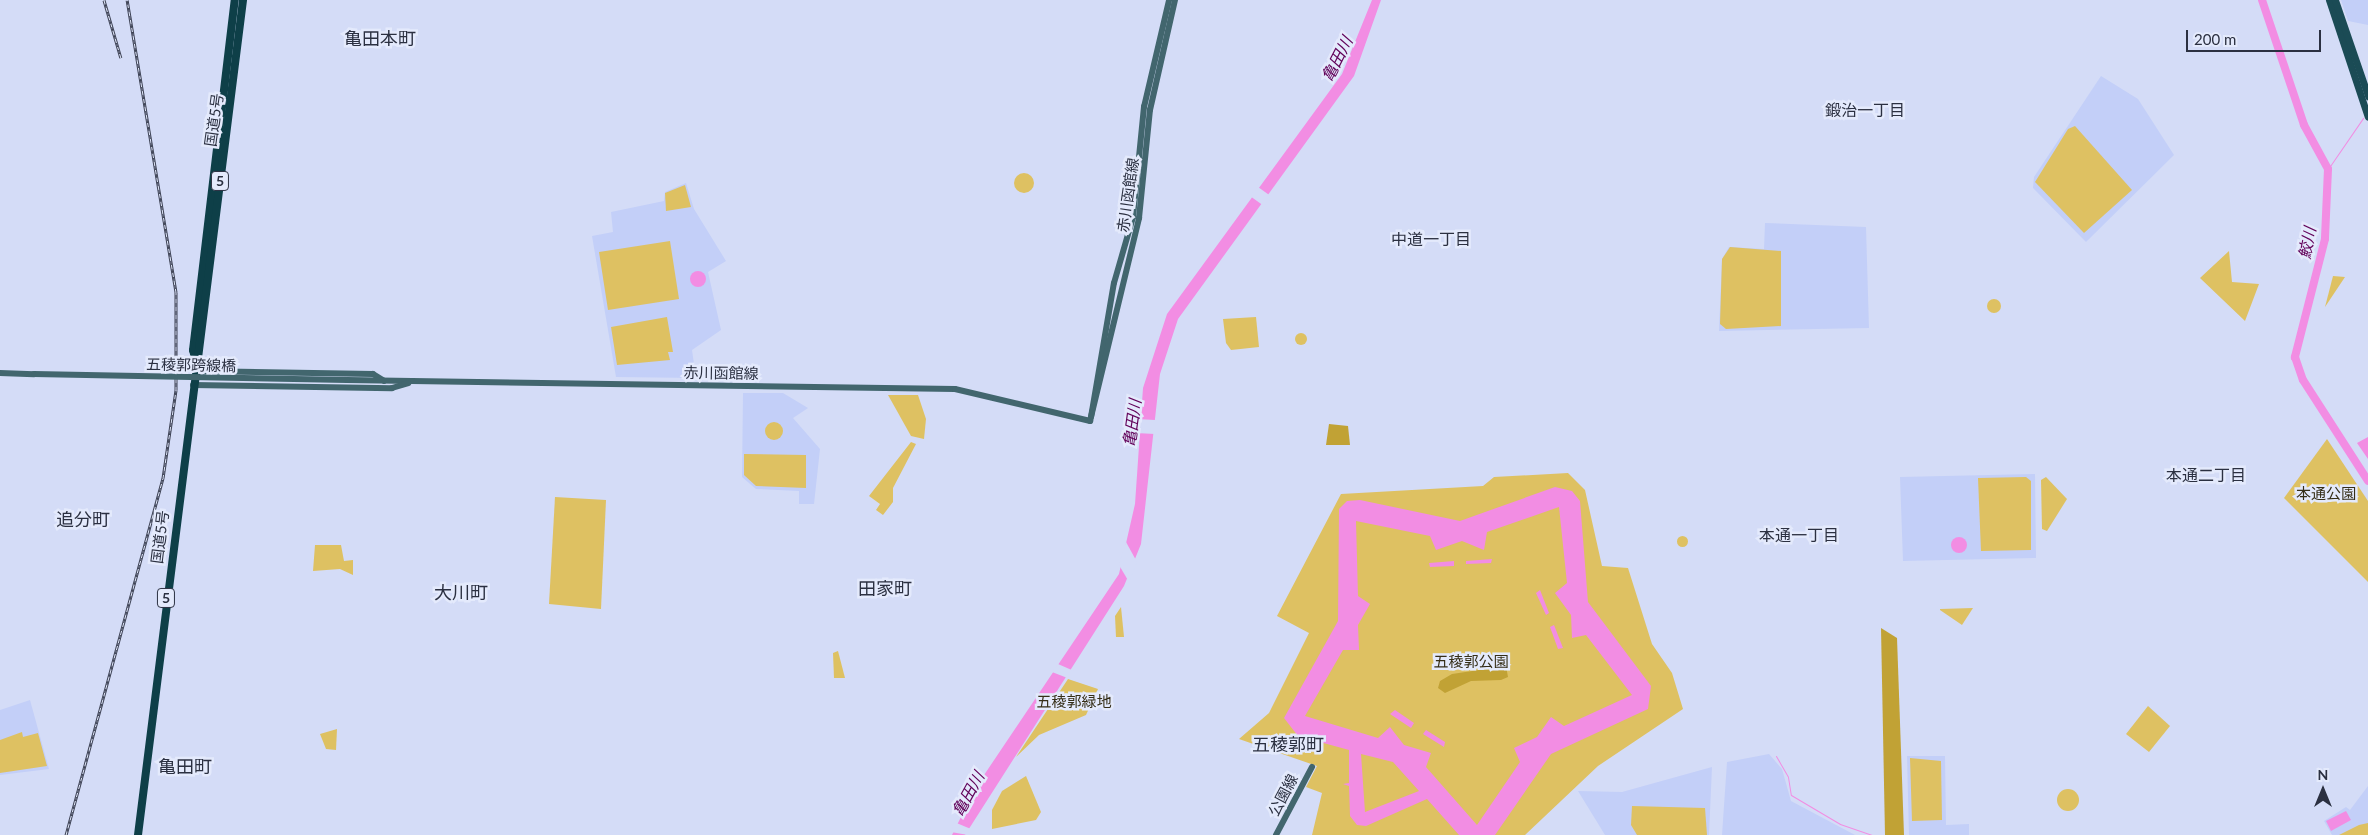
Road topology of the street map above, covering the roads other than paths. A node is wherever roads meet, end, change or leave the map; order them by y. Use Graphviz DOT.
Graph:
graph roads {
  1 [pos="235,0"];
  2 [pos="243,0"];
  3 [pos="1168,0"];
  4 [pos="1175,0"];
  5 [pos="2329,0"];
  6 [pos="2335,0"];
  7 [pos="2368,96"];
  8 [pos="2368,116"];
  9 [pos="196,362"];
  10 [pos="195,371"];
  11 [pos="0,373"];
  12 [pos="347,380"];
  13 [pos="384,381"];
  14 [pos="415,381"];
  15 [pos="193,385"];
  16 [pos="1090,421"];
  17 [pos="1312,767"];
  18 [pos="138,835"];
  19 [pos="1276,835"];
  1 -- 9 [label="highway, 国道5号 / 5"];
  2 -- 9 [label="highway, 国道5号 / 5"];
  3 -- 16 [label="main road, 赤川函館線"];
  4 -- 16 [label="main road, 赤川函館線"];
  5 -- 8 [label="main road"];
  6 -- 7 [label="main road"];
  9 -- 10 [label="highway, 国道5号 / 5"];
  10 -- 13 [label="main road"];
  10 -- 15 [label="highway, 国道5号 / 5"];
  11 -- 12 [label="main road, 五稜郭跨線橋, bridge"];
  12 -- 13 [label="main road, 赤川函館線"];
  13 -- 14 [label="main road, 赤川函館線"];
  14 -- 15 [label="main road"];
  14 -- 16 [label="main road, 赤川函館線"];
  15 -- 18 [label="highway, 国道5号 / 5"];
  17 -- 19 [label="main road, 公園線"];
}
